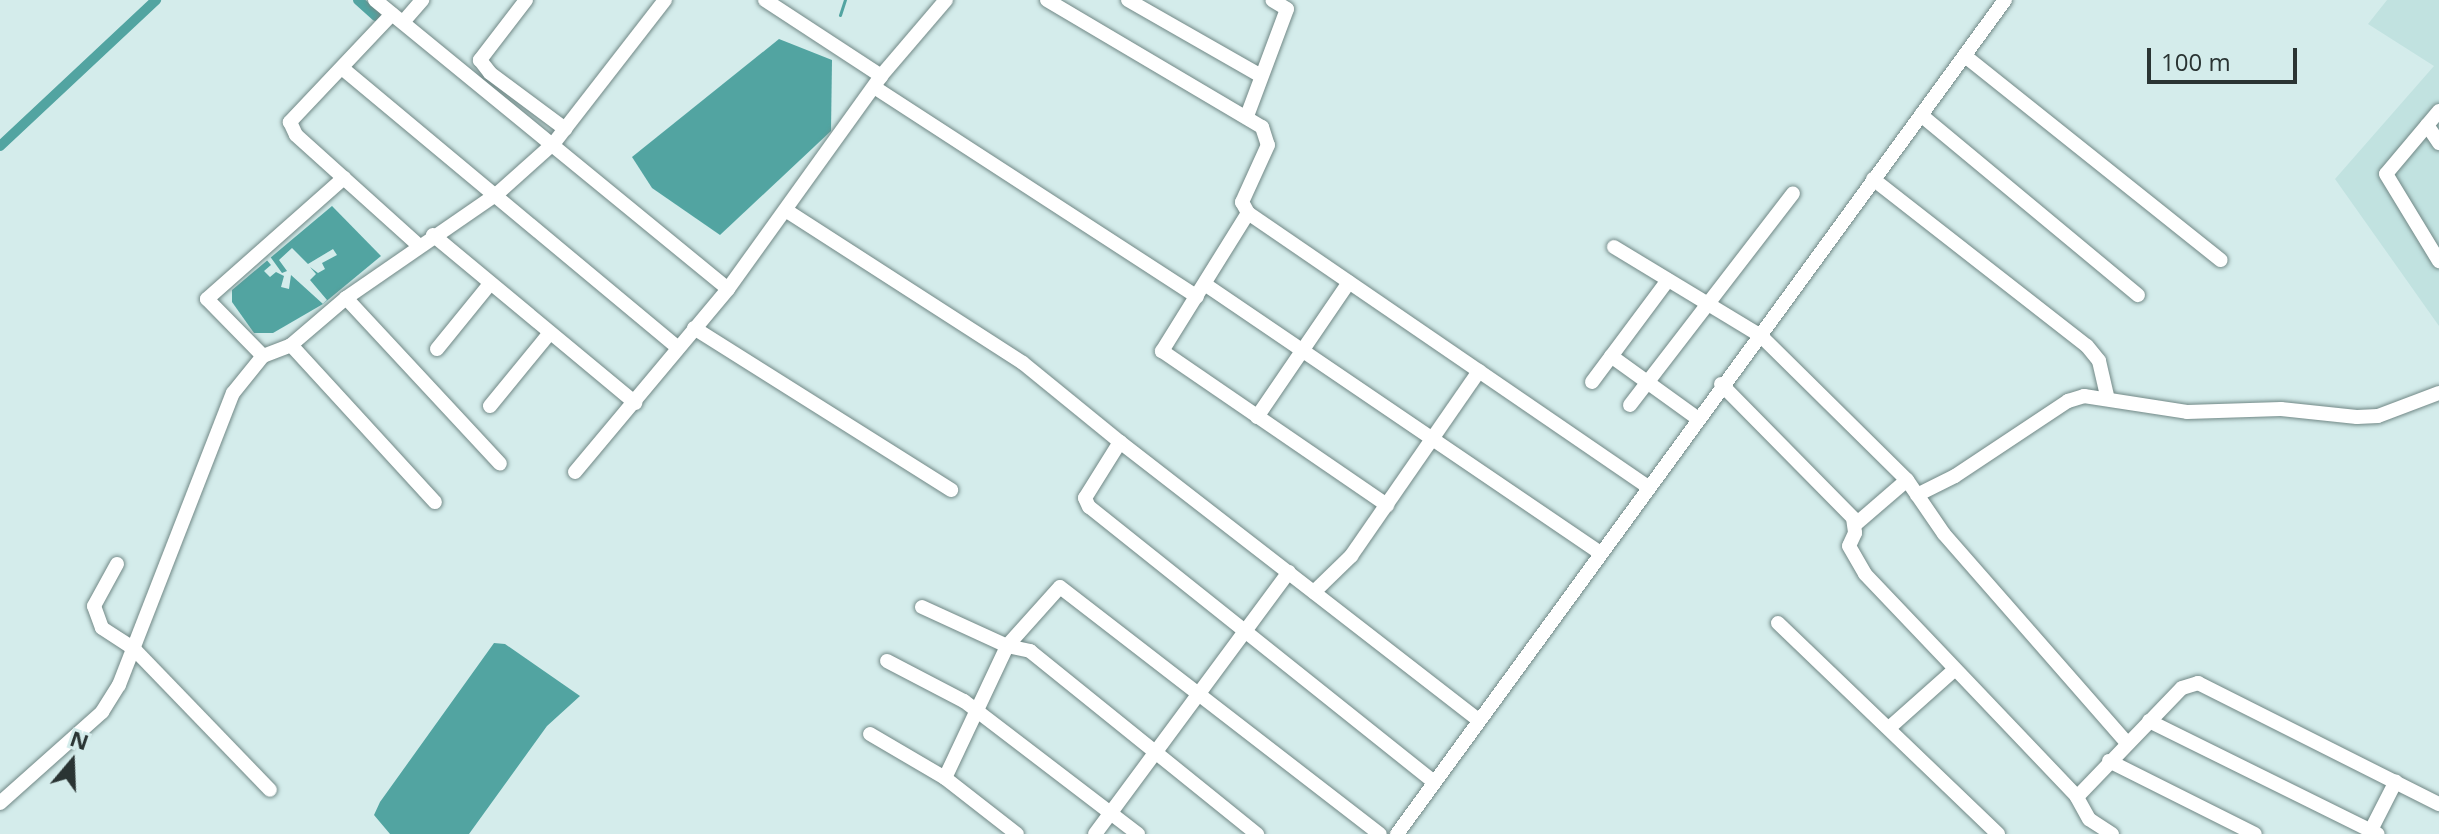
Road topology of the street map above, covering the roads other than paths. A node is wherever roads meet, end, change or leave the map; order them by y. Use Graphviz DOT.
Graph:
graph roads {
  1 [pos="375,0"];
  2 [pos="422,0"];
  3 [pos="526,0"];
  4 [pos="665,0"];
  5 [pos="765,0"];
  6 [pos="946,0"];
  7 [pos="1047,0"];
  8 [pos="1128,0"];
  9 [pos="1272,0"];
  10 [pos="2005,0"];
  11 [pos="1288,5"];
  12 [pos="398,18"];
  13 [pos="1965,56"];
  14 [pos="342,68"];
  15 [pos="1261,76"];
  16 [pos="878,82"];
  17 [pos="2439,111"];
  18 [pos="1921,115"];
  19 [pos="1247,116"];
  20 [pos="2427,125"];
  21 [pos="565,129"];
  22 [pos="554,143"];
  23 [pos="2439,143"];
  24 [pos="344,178"];
  25 [pos="1873,179"];
  26 [pos="498,193"];
  27 [pos="1793,193"];
  28 [pos="787,211"];
  29 [pos="1248,213"];
  30 [pos="433,235"];
  31 [pos="418,245"];
  32 [pos="1614,247"];
  33 [pos="2221,260"];
  34 [pos="2439,261"];
  35 [pos="1668,280"];
  36 [pos="1349,282"];
  37 [pos="489,285"];
  38 [pos="728,289"];
  39 [pos="1202,291"];
  40 [pos="2138,295"];
  41 [pos="346,298"];
  42 [pos="1706,305"];
  43 [pos="694,328"];
  44 [pos="549,334"];
  45 [pos="1761,336"];
  46 [pos="291,345"];
  47 [pos="678,348"];
  48 [pos="437,349"];
  49 [pos="1303,351"];
  50 [pos="263,356"];
  51 [pos="1611,356"];
  52 [pos="1479,371"];
  53 [pos="1592,382"];
  54 [pos="1647,383"];
  55 [pos="1721,384"];
  56 [pos="2439,393"];
  57 [pos="2107,397"];
  58 [pos="635,403"];
  59 [pos="1630,405"];
  60 [pos="490,406"];
  61 [pos="1257,417"];
  62 [pos="1697,418"];
  63 [pos="1432,439"];
  64 [pos="1120,442"];
  65 [pos="500,464"];
  66 [pos="575,472"];
  67 [pos="1907,480"];
  68 [pos="1648,487"];
  69 [pos="951,490"];
  70 [pos="1917,495"];
  71 [pos="435,502"];
  72 [pos="1387,505"];
  73 [pos="1856,524"];
  74 [pos="1600,553"];
  75 [pos="117,564"];
  76 [pos="1289,572"];
  77 [pos="1314,592"];
  78 [pos="922,607"];
  79 [pos="1778,623"];
  80 [pos="1244,633"];
  81 [pos="1007,646"];
  82 [pos="133,648"];
  83 [pos="887,661"];
  84 [pos="1954,670"];
  85 [pos="1200,693"];
  86 [pos="978,710"];
  87 [pos="1479,720"];
  88 [pos="2149,721"];
  89 [pos="1889,728"];
  90 [pos="870,734"];
  91 [pos="2126,742"];
  92 [pos="1155,754"];
  93 [pos="2109,761"];
  94 [pos="945,778"];
  95 [pos="2396,781"];
  96 [pos="1434,782"];
  97 [pos="270,790"];
  98 [pos="2077,797"];
  99 [pos="0,803"];
  100 [pos="2439,804"];
  101 [pos="1111,813"];
  102 [pos="2373,833"];
  103 [pos="1017,834"];
  104 [pos="1095,834"];
  105 [pos="1138,834"];
  106 [pos="1257,834"];
  107 [pos="1380,834"];
  108 [pos="1397,834"];
  109 [pos="1998,834"];
  110 [pos="2111,834"];
  111 [pos="2255,834"];
  1 -- 12 [label="street"];
  2 -- 12 [label="street"];
  3 -- 21 [label="street"];
  4 -- 21 [label="street"];
  5 -- 16 [label="street"];
  6 -- 16 [label="street"];
  7 -- 19 [label="street"];
  8 -- 15 [label="street"];
  9 -- 11 [label="street"];
  10 -- 13 [label="street"];
  11 -- 15 [label="street"];
  12 -- 14 [label="street"];
  12 -- 22 [label="street"];
  13 -- 18 [label="street"];
  13 -- 33 [label="street"];
  14 -- 24 [label="street"];
  14 -- 26 [label="street"];
  15 -- 19 [label="street"];
  16 -- 28 [label="street"];
  16 -- 39 [label="street"];
  17 -- 20 [label="street"];
  18 -- 25 [label="street"];
  18 -- 40 [label="street"];
  19 -- 29 [label="street"];
  20 -- 23 [label="street"];
  20 -- 34 [label="street"];
  21 -- 22 [label="street"];
  22 -- 26 [label="street"];
  22 -- 38 [label="street"];
  24 -- 31 [label="street"];
  24 -- 50 [label="street"];
  25 -- 45 [label="street"];
  25 -- 57 [label="street"];
  26 -- 30 [label="street"];
  26 -- 47 [label="street"];
  27 -- 42 [label="street"];
  28 -- 38 [label="street"];
  28 -- 64 [label="street"];
  29 -- 36 [label="street"];
  29 -- 39 [label="street"];
  30 -- 31 [label="street"];
  30 -- 37 [label="street"];
  31 -- 41 [label="street"];
  32 -- 35 [label="street"];
  35 -- 42 [label="street"];
  35 -- 51 [label="street"];
  36 -- 49 [label="street"];
  36 -- 52 [label="street"];
  37 -- 44 [label="street"];
  37 -- 48 [label="street"];
  38 -- 43 [label="street"];
  39 -- 49 [label="street"];
  39 -- 61 [label="street"];
  41 -- 46 [label="street"];
  41 -- 65 [label="street"];
  42 -- 45 [label="street"];
  42 -- 54 [label="street"];
  43 -- 47 [label="street"];
  43 -- 69 [label="street"];
  44 -- 58 [label="street"];
  44 -- 60 [label="street"];
  45 -- 55 [label="street"];
  45 -- 67 [label="street"];
  46 -- 50 [label="street"];
  46 -- 71 [label="street"];
  47 -- 58 [label="street"];
  49 -- 61 [label="street"];
  49 -- 63 [label="street"];
  50 -- 82 [label="street"];
  51 -- 53 [label="street"];
  51 -- 54 [label="street"];
  52 -- 63 [label="street"];
  52 -- 68 [label="street"];
  54 -- 59 [label="street"];
  54 -- 62 [label="street"];
  55 -- 62 [label="street"];
  55 -- 73 [label="street"];
  56 -- 57 [label="street"];
  57 -- 70 [label="street"];
  58 -- 66 [label="street"];
  61 -- 72 [label="street"];
  62 -- 68 [label="street"];
  63 -- 72 [label="street"];
  63 -- 74 [label="street"];
  64 -- 76 [label="street"];
  64 -- 80 [label="street"];
  67 -- 70 [label="street"];
  67 -- 73 [label="street"];
  68 -- 74 [label="street"];
  70 -- 91 [label="street"];
  72 -- 77 [label="street"];
  73 -- 84 [label="street"];
  74 -- 87 [label="street"];
  75 -- 82 [label="street"];
  76 -- 77 [label="street"];
  76 -- 80 [label="street"];
  77 -- 87 [label="street"];
  78 -- 81 [label="street"];
  79 -- 89 [label="street"];
  80 -- 85 [label="street"];
  80 -- 96 [label="street"];
  81 -- 85 [label="street"];
  81 -- 86 [label="street"];
  81 -- 92 [label="street"];
  82 -- 97 [label="street"];
  82 -- 99 [label="street"];
  83 -- 86 [label="street"];
  84 -- 89 [label="street"];
  84 -- 98 [label="street"];
  85 -- 92 [label="street"];
  85 -- 107 [label="street"];
  86 -- 94 [label="street"];
  86 -- 101 [label="street"];
  87 -- 96 [label="street"];
  88 -- 91 [label="street"];
  88 -- 95 [label="street"];
  88 -- 102 [label="street"];
  89 -- 109 [label="street"];
  90 -- 94 [label="street"];
  91 -- 93 [label="street"];
  92 -- 101 [label="street"];
  92 -- 106 [label="street"];
  93 -- 98 [label="street"];
  93 -- 111 [label="street"];
  94 -- 103 [label="street"];
  95 -- 100 [label="street"];
  95 -- 102 [label="street"];
  96 -- 108 [label="street"];
  98 -- 110 [label="street"];
  101 -- 104 [label="street"];
  101 -- 105 [label="street"];
}
